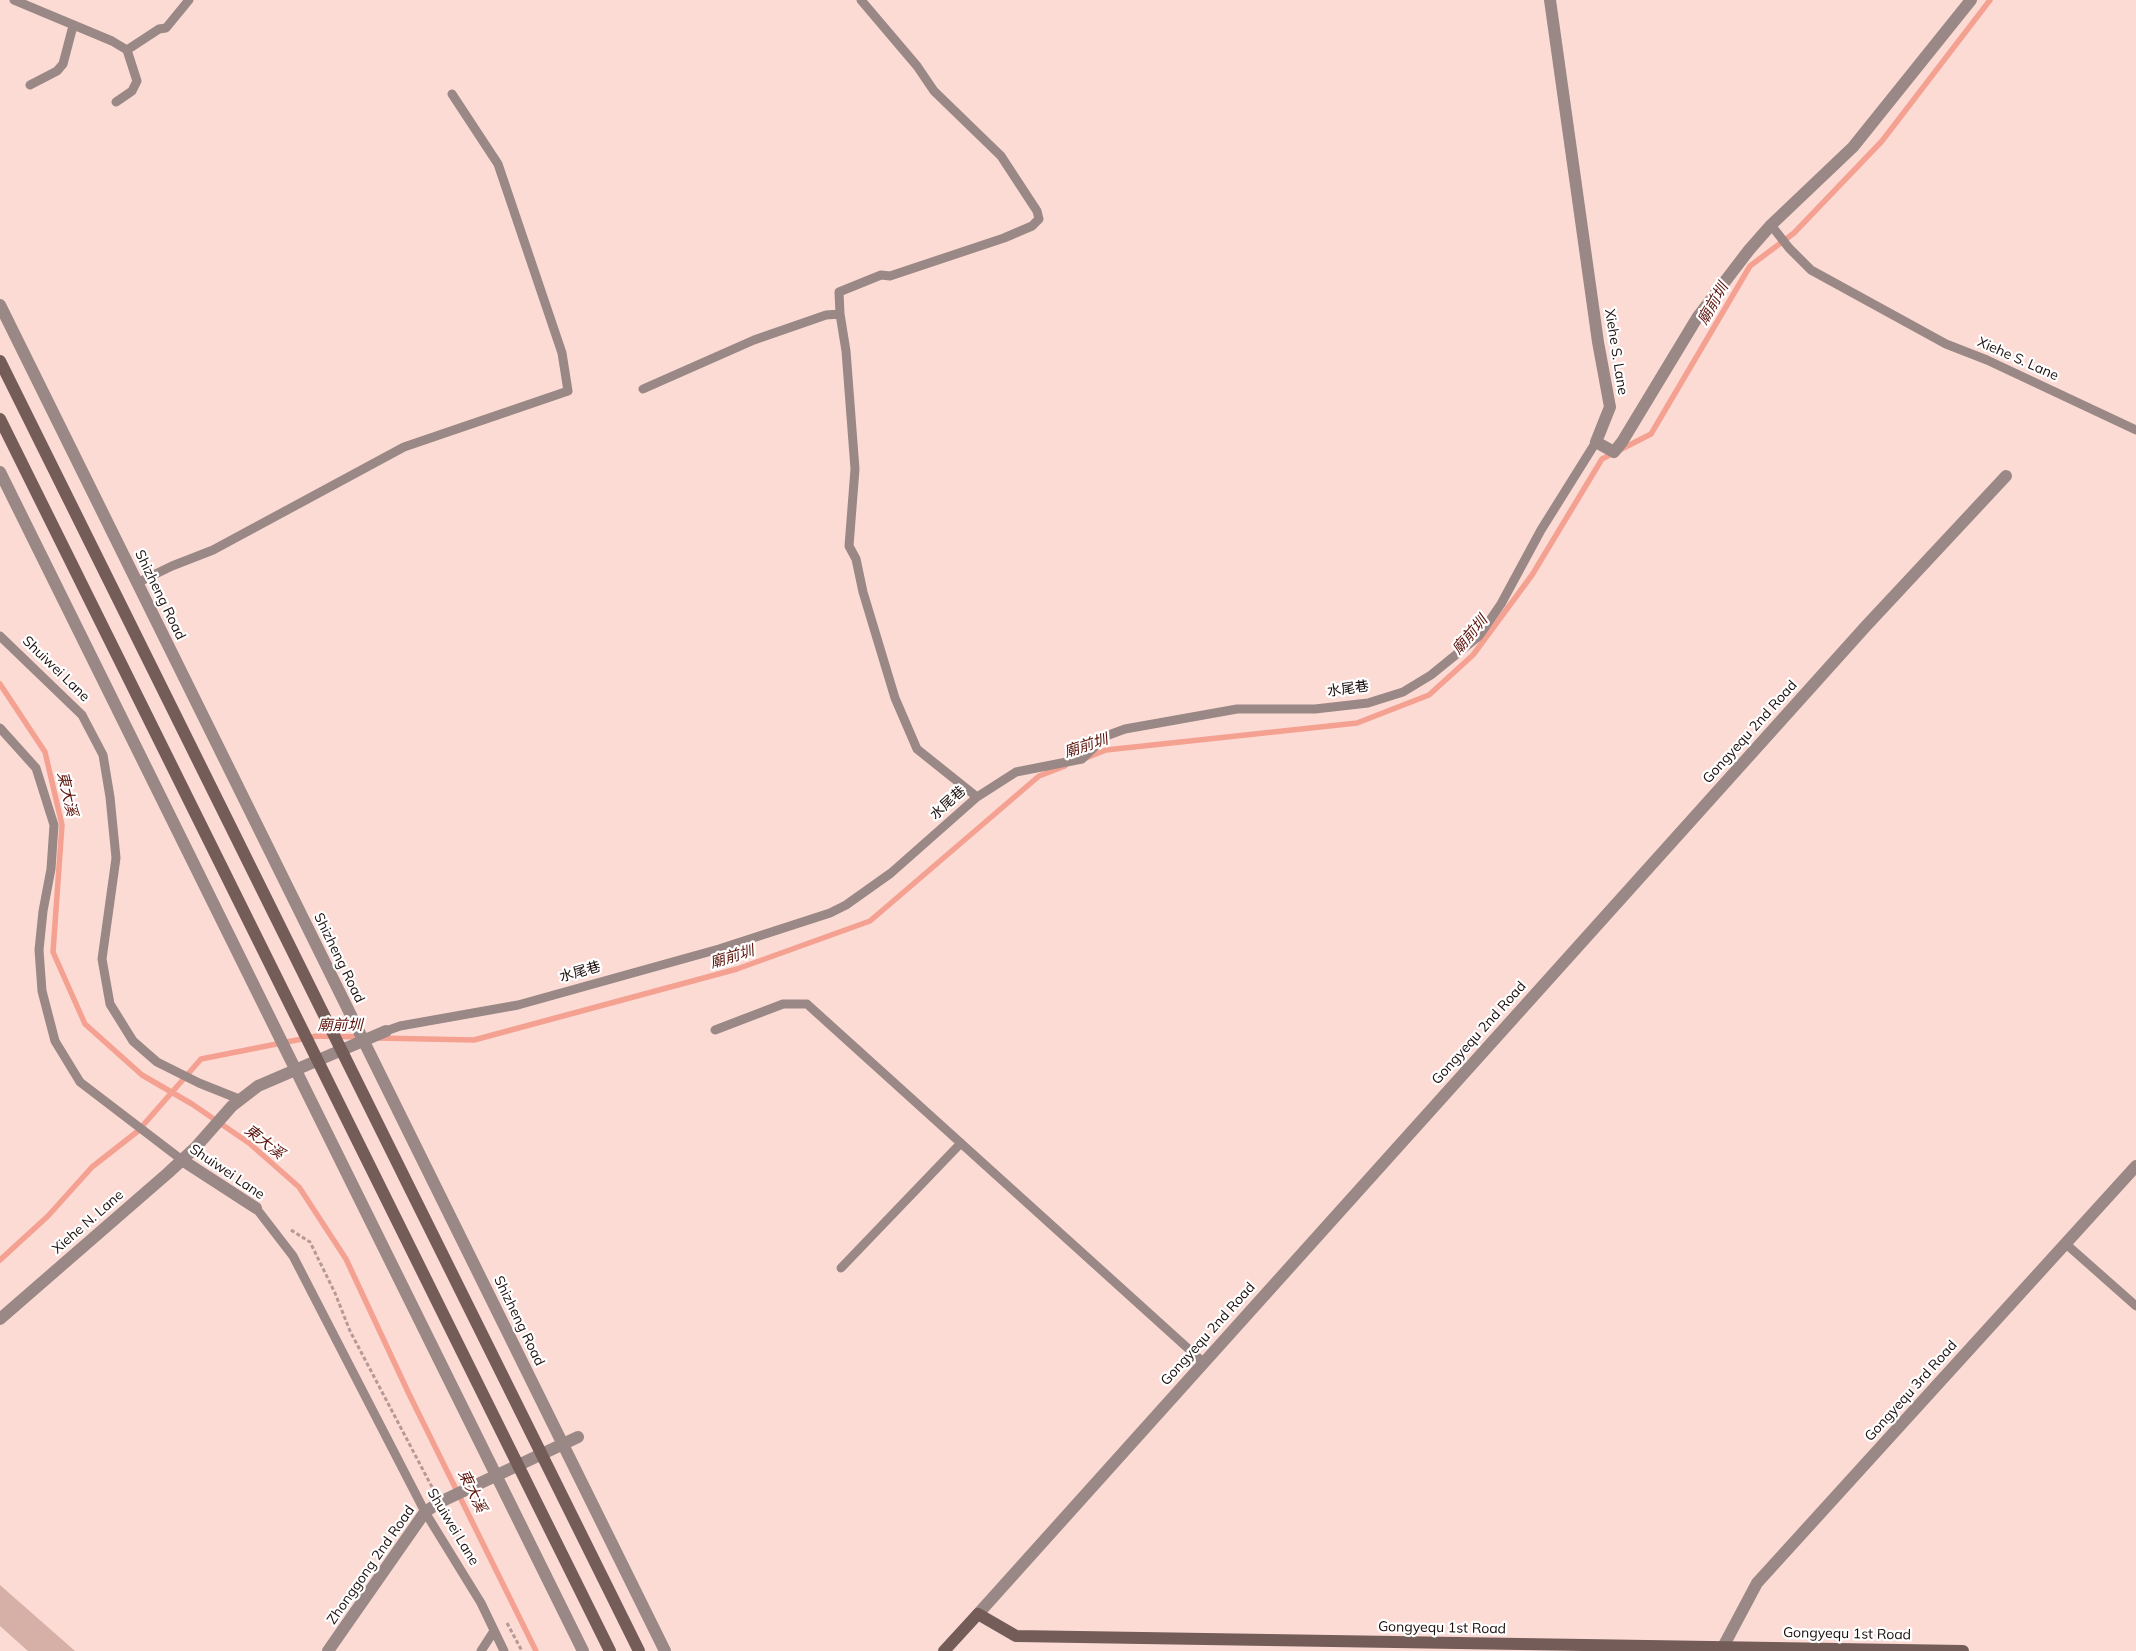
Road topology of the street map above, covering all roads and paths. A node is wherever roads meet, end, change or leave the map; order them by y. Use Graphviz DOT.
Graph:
graph roads {
  1 [pos="14,0"];
  2 [pos="189,0"];
  3 [pos="861,0"];
  4 [pos="1550,0"];
  5 [pos="1971,0"];
  6 [pos="73,26"];
  7 [pos="127,50"];
  8 [pos="30,85"];
  9 [pos="452,94"];
  10 [pos="116,102"];
  11 [pos="1771,225"];
  12 [pos="0,305"];
  13 [pos="840,314"];
  14 [pos="0,361"];
  15 [pos="643,389"];
  16 [pos="0,419"];
  17 [pos="2136,430"];
  18 [pos="1596,442"];
  19 [pos="0,472"];
  20 [pos="2006,476"];
  21 [pos="137,583"];
  22 [pos="0,636"];
  23 [pos="0,728"];
  24 [pos="977,797"];
  25 [pos="715,1030"];
  26 [pos="386,1031"];
  27 [pos="364,1040"];
  28 [pos="340,1050"];
  29 [pos="318,1060"];
  30 [pos="295,1070"];
  31 [pos="235,1102"];
  32 [pos="961,1143"];
  33 [pos="195,1148"];
  34 [pos="182,1160"];
  35 [pos="2136,1166"];
  36 [pos="256,1208"];
  37 [pos="287,1227"];
  38 [pos="2066,1244"];
  39 [pos="841,1268"];
  40 [pos="2136,1306"];
  41 [pos="0,1319"];
  42 [pos="1203,1362"];
  43 [pos="578,1437"];
  44 [pos="563,1444"];
  45 [pos="542,1454"];
  46 [pos="519,1465"];
  47 [pos="497,1476"];
  48 [pos="440,1502"];
  49 [pos="425,1512"];
  50 [pos="978,1614"];
  51 [pos="494,1631"];
  52 [pos="1723,1648"];
  53 [pos="1909,1650"];
  54 [pos="328,1651"];
  55 [pos="481,1651"];
  56 [pos="504,1651"];
  57 [pos="583,1651"];
  58 [pos="610,1651"];
  59 [pos="638,1651"];
  60 [pos="665,1651"];
  61 [pos="944,1651"];
  62 [pos="1944,1651"];
  63 [pos="1963,1651"];
  1 -- 6 [label="lane"];
  2 -- 7 [label="lane"];
  3 -- 13 [label="lane"];
  4 -- 18 [label="street, Xiehe S. Lane"];
  5 -- 11 [label="street, Xiehe S. Lane"];
  6 -- 7 [label="lane"];
  6 -- 8 [label="lane"];
  7 -- 10 [label="lane"];
  9 -- 21 [label="lane"];
  11 -- 17 [label="lane, Xiehe S. Lane"];
  11 -- 18 [label="street, Xiehe S. Lane"];
  12 -- 21 [label="street, Shizheng Road"];
  13 -- 15 [label="lane"];
  13 -- 24 [label="lane"];
  14 -- 28 [label="street"];
  16 -- 29 [label="street"];
  18 -- 24 [label="lane, 水尾巷"];
  19 -- 30 [label="street"];
  20 -- 42 [label="street, Gongyequ 2nd Road"];
  21 -- 27 [label="street, Shizheng Road"];
  22 -- 31 [label="lane, Shuiwei Lane"];
  23 -- 34 [label="lane, Shuiwei Lane"];
  24 -- 26 [label="lane, 水尾巷"];
  25 -- 32 [label="lane"];
  26 -- 27 [label="street, 水尾巷"];
  27 -- 28 [label="street, 水尾巷"];
  27 -- 44 [label="street, Shizheng Road"];
  28 -- 29 [label="street, 水尾巷"];
  28 -- 45 [label="street"];
  29 -- 30 [label="street, 水尾巷"];
  29 -- 46 [label="street"];
  30 -- 31 [label="street, 水尾巷"];
  30 -- 47 [label="street"];
  31 -- 33 [label="street, 水尾巷"];
  32 -- 39 [label="lane"];
  32 -- 42 [label="lane"];
  33 -- 34 [label="street, Xiehe N. Lane"];
  34 -- 36 [label="street, Shuiwei Lane"];
  34 -- 41 [label="street, Xiehe N. Lane"];
  35 -- 38 [label="street, Gongyequ 3rd Road"];
  36 -- 49 [label="lane, Shuiwei Lane"];
  37 -- 48 [label="path"];
  38 -- 40 [label="lane"];
  38 -- 52 [label="street, Gongyequ 3rd Road"];
  42 -- 50 [label="street, Gongyequ 2nd Road"];
  43 -- 44 [label="street, Zhonggong 2nd Road"];
  44 -- 45 [label="street, Zhonggong 2nd Road"];
  44 -- 60 [label="street, Shizheng Road"];
  45 -- 46 [label="street, Zhonggong 2nd Road"];
  45 -- 59 [label="street"];
  46 -- 47 [label="street, Zhonggong 2nd Road"];
  46 -- 58 [label="street"];
  47 -- 48 [label="street, Zhonggong 2nd Road"];
  47 -- 57 [label="street"];
  48 -- 49 [label="street, Zhonggong 2nd Road"];
  49 -- 51 [label="lane, Shuiwei Lane"];
  49 -- 54 [label="street, Zhonggong 2nd Road"];
  50 -- 52 [label="street, Gongyequ 1st Road"];
  50 -- 61 [label="street"];
  51 -- 55 [label="lane"];
  51 -- 56 [label="lane, Shuiwei Lane"];
  52 -- 53 [label="street, Gongyequ 1st Road"];
  53 -- 62 [label="street, Gongyequ 1st Road"];
  62 -- 63 [label="street, Gongyequ 1st Road"];
}
